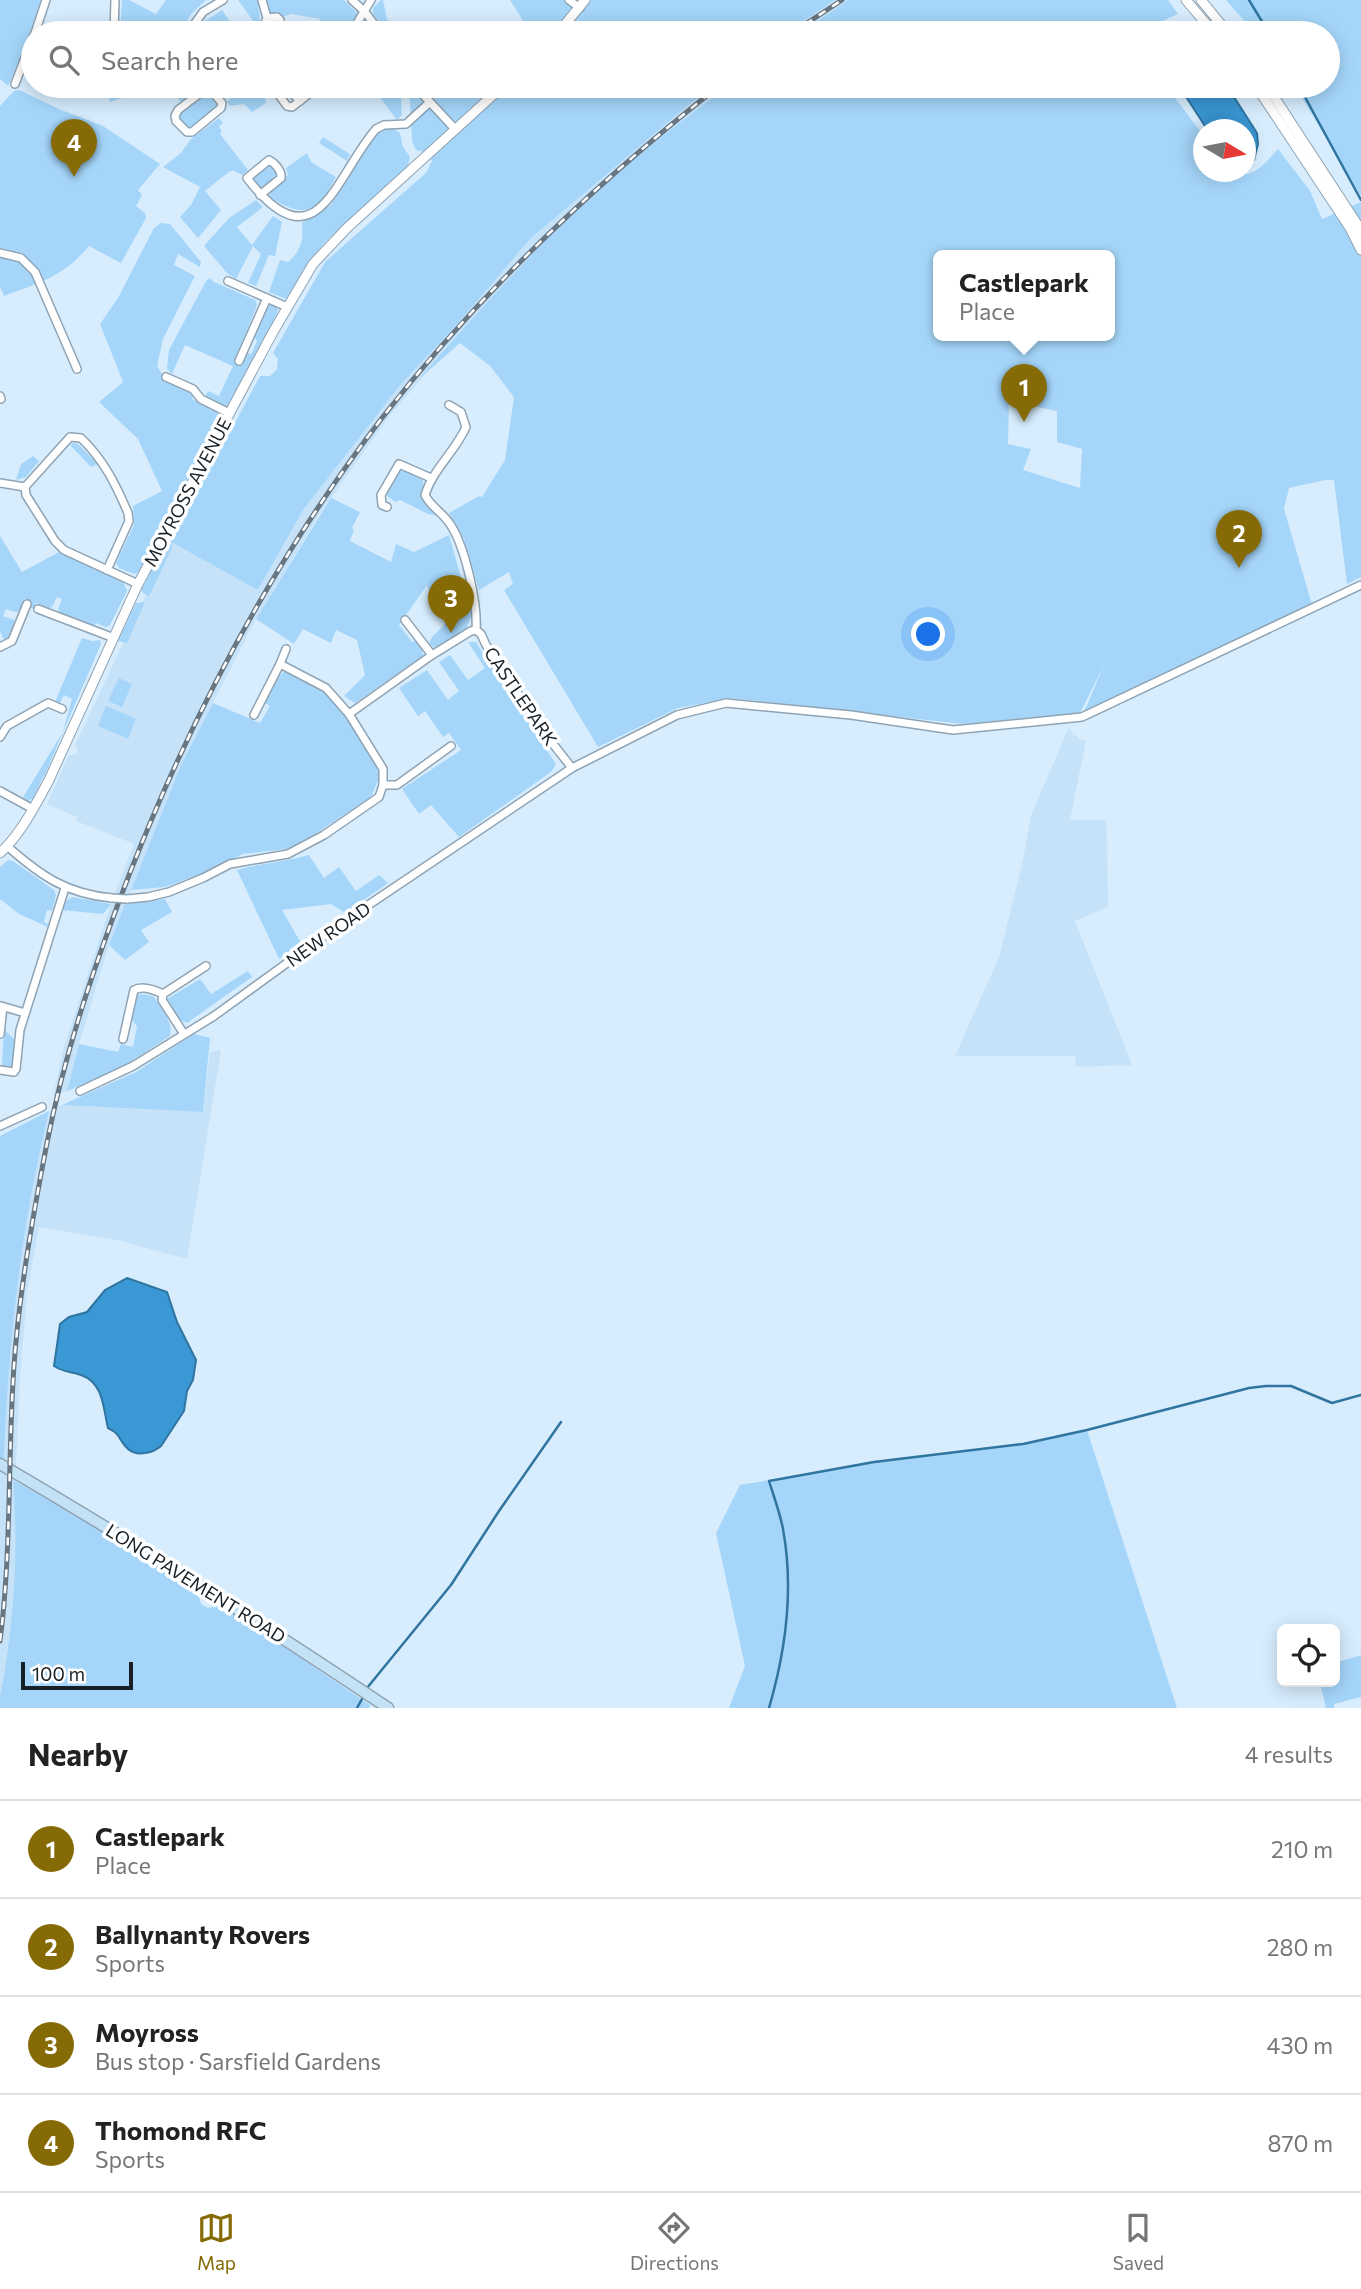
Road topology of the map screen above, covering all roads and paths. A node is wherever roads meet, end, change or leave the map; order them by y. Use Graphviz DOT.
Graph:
graph roads {
  1 [pos="46,0"];
  2 [pos="115,0"];
  3 [pos="223,0"];
  4 [pos="262,0"];
  5 [pos="352,0"];
  6 [pos="371,0"];
  7 [pos="569,0"];
  8 [pos="1186,0"];
  9 [pos="1201,0"];
  10 [pos="583,4"];
  11 [pos="365,12"];
  12 [pos="267,18"];
  13 [pos="39,21"];
  14 [pos="114,21"];
  15 [pos="197,21"];
  16 [pos="359,21"];
  17 [pos="372,21"];
  18 [pos="568,21"];
  19 [pos="1204,21"];
  20 [pos="1218,21"];
  21 [pos="21,73"];
  22 [pos="15,84"];
  23 [pos="193,98"];
  24 [pos="218,98"];
  25 [pos="281,98"];
  26 [pos="296,98"];
  27 [pos="305,98"];
  28 [pos="426,98"];
  29 [pos="490,98"];
  30 [pos="1264,98"];
  31 [pos="1275,98"];
  32 [pos="300,102"];
  33 [pos="430,102"];
  34 [pos="455,129"];
  35 [pos="260,195"];
  36 [pos="1361,234"];
  37 [pos="1361,250"];
  38 [pos="0,253"];
  39 [pos="229,281"];
  40 [pos="267,298"];
  41 [pos="287,307"];
  42 [pos="239,361"];
  43 [pos="77,369"];
  44 [pos="166,377"];
  45 [pos="449,405"];
  46 [pos="229,413"];
  47 [pos="431,478"];
  48 [pos="0,483"];
  49 [pos="25,487"];
  50 [pos="387,507"];
  51 [pos="107,570"];
  52 [pos="138,584"];
  53 [pos="1361,586"];
  54 [pos="27,604"];
  55 [pos="38,609"];
  56 [pos="405,620"];
  57 [pos="476,630"];
  58 [pos="114,638"];
  59 [pos="0,647"];
  60 [pos="286,649"];
  61 [pos="432,655"];
  62 [pos="280,664"];
  63 [pos="62,709"];
  64 [pos="349,714"];
  65 [pos="254,715"];
  66 [pos="0,737"];
  67 [pos="451,746"];
  68 [pos="572,768"];
  69 [pos="383,785"];
  70 [pos="0,791"];
  71 [pos="33,809"];
  72 [pos="4,849"];
  73 [pos="65,888"];
  74 [pos="206,966"];
  75 [pos="163,994"];
  76 [pos="1,1006"];
  77 [pos="25,1013"];
  78 [pos="0,1034"];
  79 [pos="184,1034"];
  80 [pos="123,1039"];
  81 [pos="0,1070"];
  82 [pos="80,1091"];
  83 [pos="42,1107"];
  84 [pos="0,1126"];
  85 [pos="0,1464"];
  86 [pos="388,1708"];
  1 -- 13 [label="street"];
  2 -- 14 [label="street"];
  3 -- 15 [label="street"];
  4 -- 12 [label="street"];
  5 -- 11 [label="street"];
  6 -- 11 [label="street"];
  7 -- 10 [label="street"];
  8 -- 19 [label="street"];
  9 -- 20 [label="street"];
  10 -- 18 [label="street"];
  11 -- 16 [label="street"];
  11 -- 17 [label="street"];
  21 -- 22 [label="street"];
  23 -- 24 [label="street"];
  25 -- 32 [label="street"];
  26 -- 32 [label="street"];
  27 -- 32 [label="street"];
  28 -- 33 [label="street"];
  29 -- 34 [label="street, MOYROSS AVENUE"];
  30 -- 37 [label="street"];
  31 -- 36 [label="street"];
  33 -- 34 [label="street"];
  33 -- 35 [label="street"];
  34 -- 41 [label="street, MOYROSS AVENUE"];
  35 -- 35 [label="street"];
  38 -- 43 [label="street"];
  39 -- 40 [label="street"];
  40 -- 41 [label="street"];
  40 -- 42 [label="street"];
  41 -- 46 [label="street, MOYROSS AVENUE"];
  44 -- 46 [label="street"];
  45 -- 47 [label="street"];
  46 -- 52 [label="street, MOYROSS AVENUE"];
  47 -- 50 [label="street"];
  47 -- 57 [label="street, CASTLEPARK"];
  48 -- 49 [label="street"];
  49 -- 51 [label="street"];
  49 -- 51 [label="street"];
  51 -- 52 [label="street"];
  52 -- 58 [label="street, MOYROSS AVENUE"];
  53 -- 68 [label="street, NEW ROAD"];
  54 -- 59 [label="street"];
  55 -- 58 [label="street"];
  56 -- 61 [label="street"];
  57 -- 61 [label="street"];
  57 -- 68 [label="street, CASTLEPARK"];
  58 -- 71 [label="street, MOYROSS AVENUE"];
  60 -- 62 [label="street"];
  61 -- 64 [label="street"];
  62 -- 64 [label="street"];
  62 -- 65 [label="street"];
  63 -- 66 [label="street"];
  64 -- 69 [label="street"];
  67 -- 69 [label="street"];
  68 -- 79 [label="street, NEW ROAD"];
  69 -- 73 [label="street, bridge"];
  70 -- 71 [label="street"];
  71 -- 72 [label="street, MOYROSS AVENUE"];
  72 -- 73 [label="street"];
  73 -- 77 [label="street"];
  74 -- 75 [label="street"];
  75 -- 79 [label="street"];
  75 -- 80 [label="street"];
  76 -- 77 [label="street"];
  76 -- 78 [label="street"];
  77 -- 81 [label="street"];
  79 -- 82 [label="street, NEW ROAD"];
  83 -- 84 [label="street"];
  85 -- 86 [label="main road, LONG PAVEMENT ROAD"];
}
